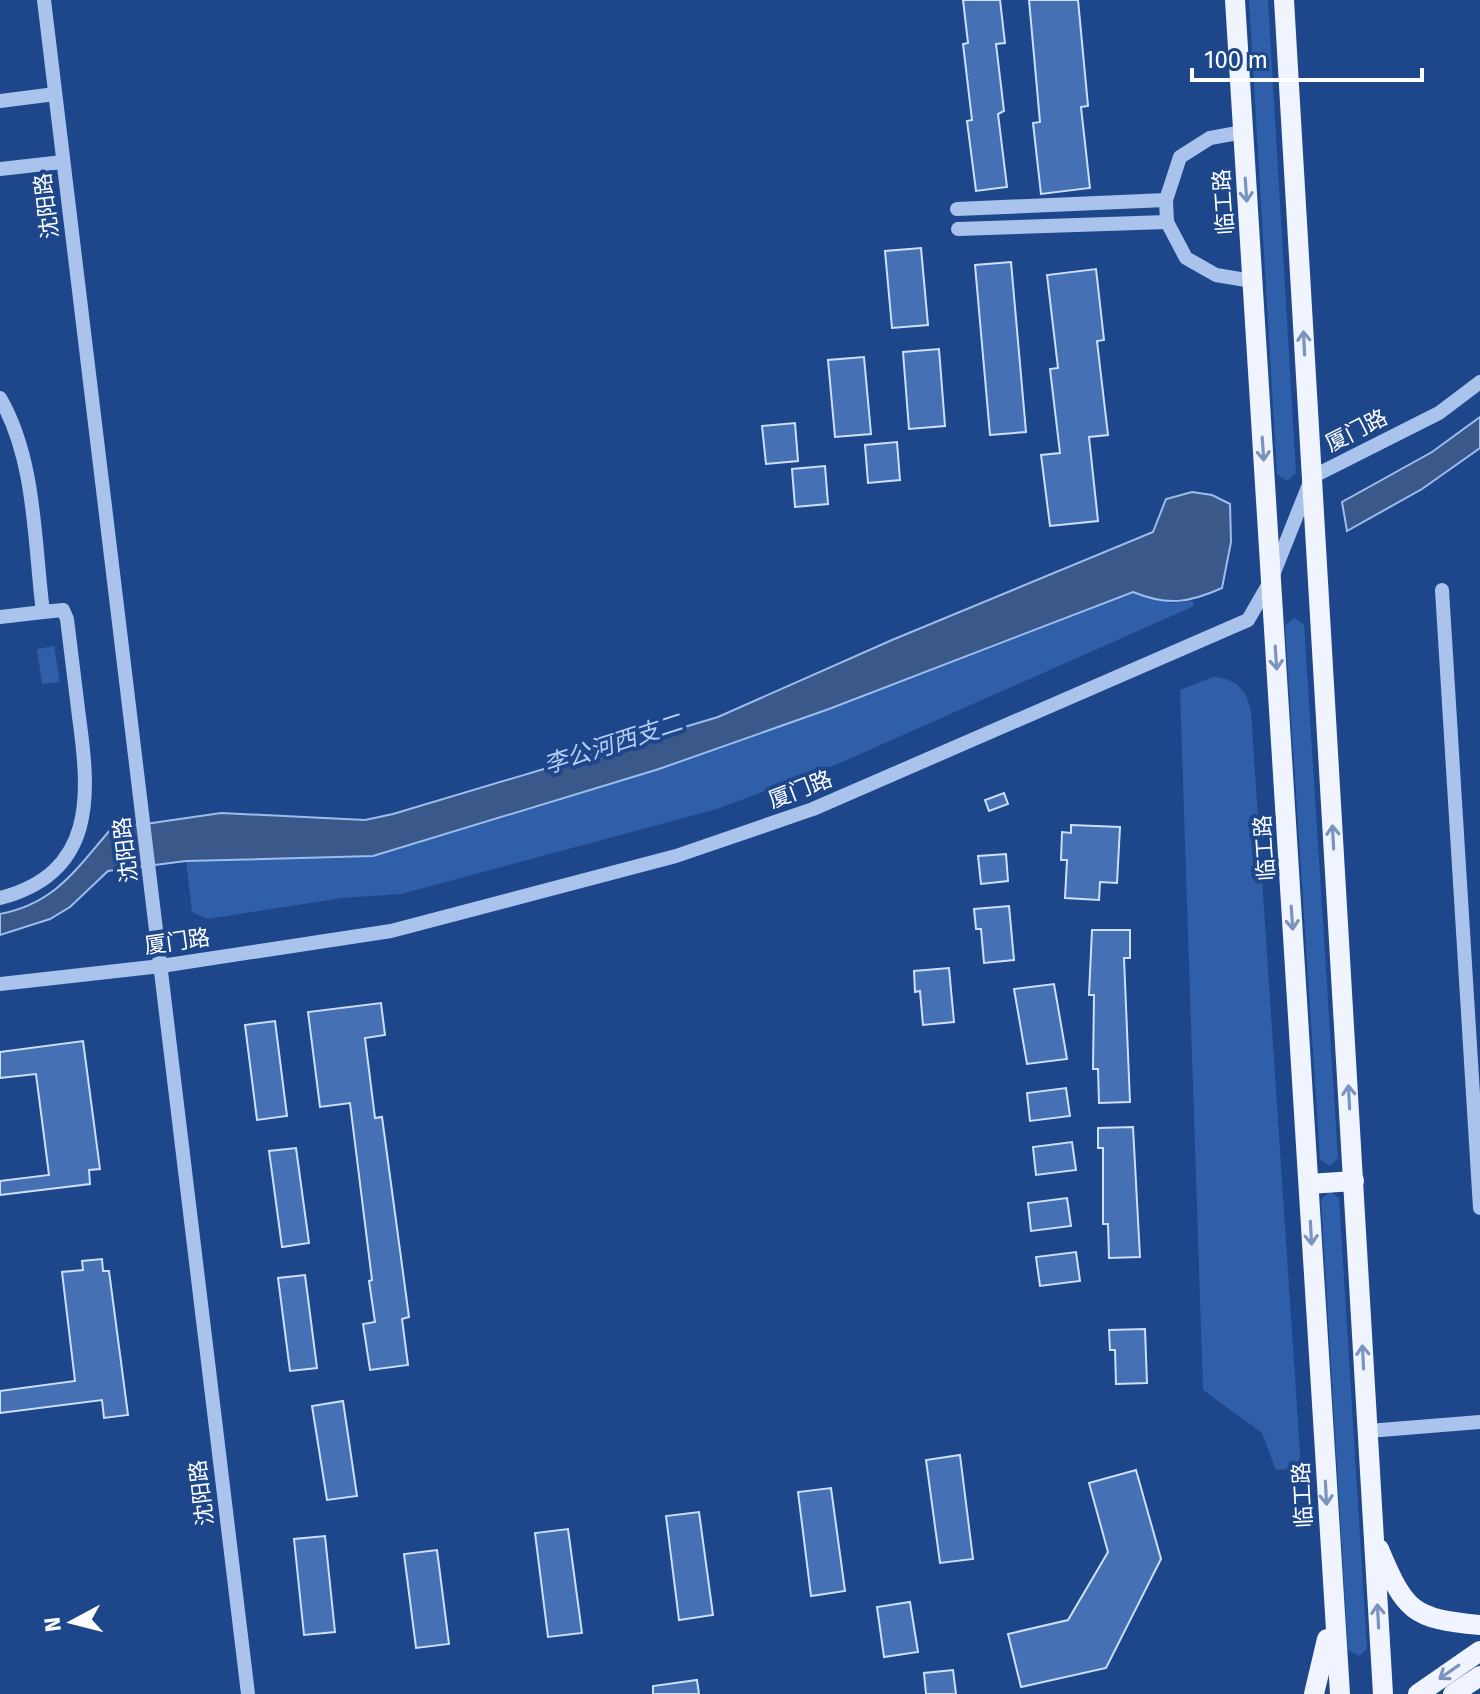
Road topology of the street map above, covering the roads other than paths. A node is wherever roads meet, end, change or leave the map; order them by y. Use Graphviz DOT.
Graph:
graph roads {
  1 [pos="44,0"];
  2 [pos="1235,0"];
  3 [pos="1284,0"];
  4 [pos="55,94"];
  5 [pos="0,101"];
  6 [pos="1243,132"];
  7 [pos="63,162"];
  8 [pos="0,169"];
  9 [pos="1166,200"];
  10 [pos="957,209"];
  11 [pos="1167,222"];
  12 [pos="958,229"];
  13 [pos="1252,281"];
  14 [pos="1480,382"];
  15 [pos="0,398"];
  16 [pos="1312,477"];
  17 [pos="1271,580"];
  18 [pos="1442,590"];
  19 [pos="43,612"];
  20 [pos="0,617"];
  21 [pos="0,898"];
  22 [pos="161,966"];
  23 [pos="0,984"];
  24 [pos="1354,1181"];
  25 [pos="1309,1184"];
  26 [pos="1480,1208"];
  27 [pos="1480,1422"];
  28 [pos="1368,1431"];
  29 [pos="1373,1534"];
  30 [pos="1332,1599"];
  31 [pos="1480,1625"];
  32 [pos="1480,1651"];
  33 [pos="1480,1676"];
  34 [pos="248,1694"];
  35 [pos="1314,1694"];
  36 [pos="1340,1694"];
  37 [pos="1383,1694"];
  38 [pos="1418,1694"];
  39 [pos="1453,1694"];
  1 -- 4 [label="street, 沈阳路"];
  2 -- 6 [label="main road, 临工路"];
  16 -- 3 [label="main road, one-way"];
  4 -- 5 [label="street"];
  4 -- 7 [label="street, 沈阳路"];
  6 -- 9 [label="street"];
  6 -- 13 [label="main road, 临工路, one-way"];
  7 -- 8 [label="street"];
  7 -- 22 [label="street, 沈阳路"];
  9 -- 10 [label="street"];
  9 -- 11 [label="street"];
  11 -- 12 [label="street"];
  11 -- 13 [label="street"];
  13 -- 17 [label="main road, 临工路, one-way"];
  14 -- 16 [label="street, 厦门路"];
  15 -- 19 [label="street"];
  16 -- 17 [label="street, 厦门路"];
  24 -- 16 [label="main road, one-way"];
  17 -- 22 [label="street, 厦门路"];
  17 -- 25 [label="main road, 临工路, one-way"];
  18 -- 26 [label="street"];
  19 -- 20 [label="street"];
  19 -- 21 [label="street"];
  22 -- 23 [label="street, 厦门路"];
  22 -- 34 [label="street, 沈阳路"];
  24 -- 25 [label="main road"];
  28 -- 24 [label="main road, one-way"];
  25 -- 30 [label="main road, 临工路, one-way"];
  27 -- 28 [label="street"];
  28 -- 29 [label="main road"];
  29 -- 31 [label="main road"];
  37 -- 29 [label="main road, one-way"];
  30 -- 35 [label="main road"];
  30 -- 36 [label="main road, 临工路"];
  32 -- 38 [label="main road, one-way"];
  33 -- 39 [label="main road"];
}
